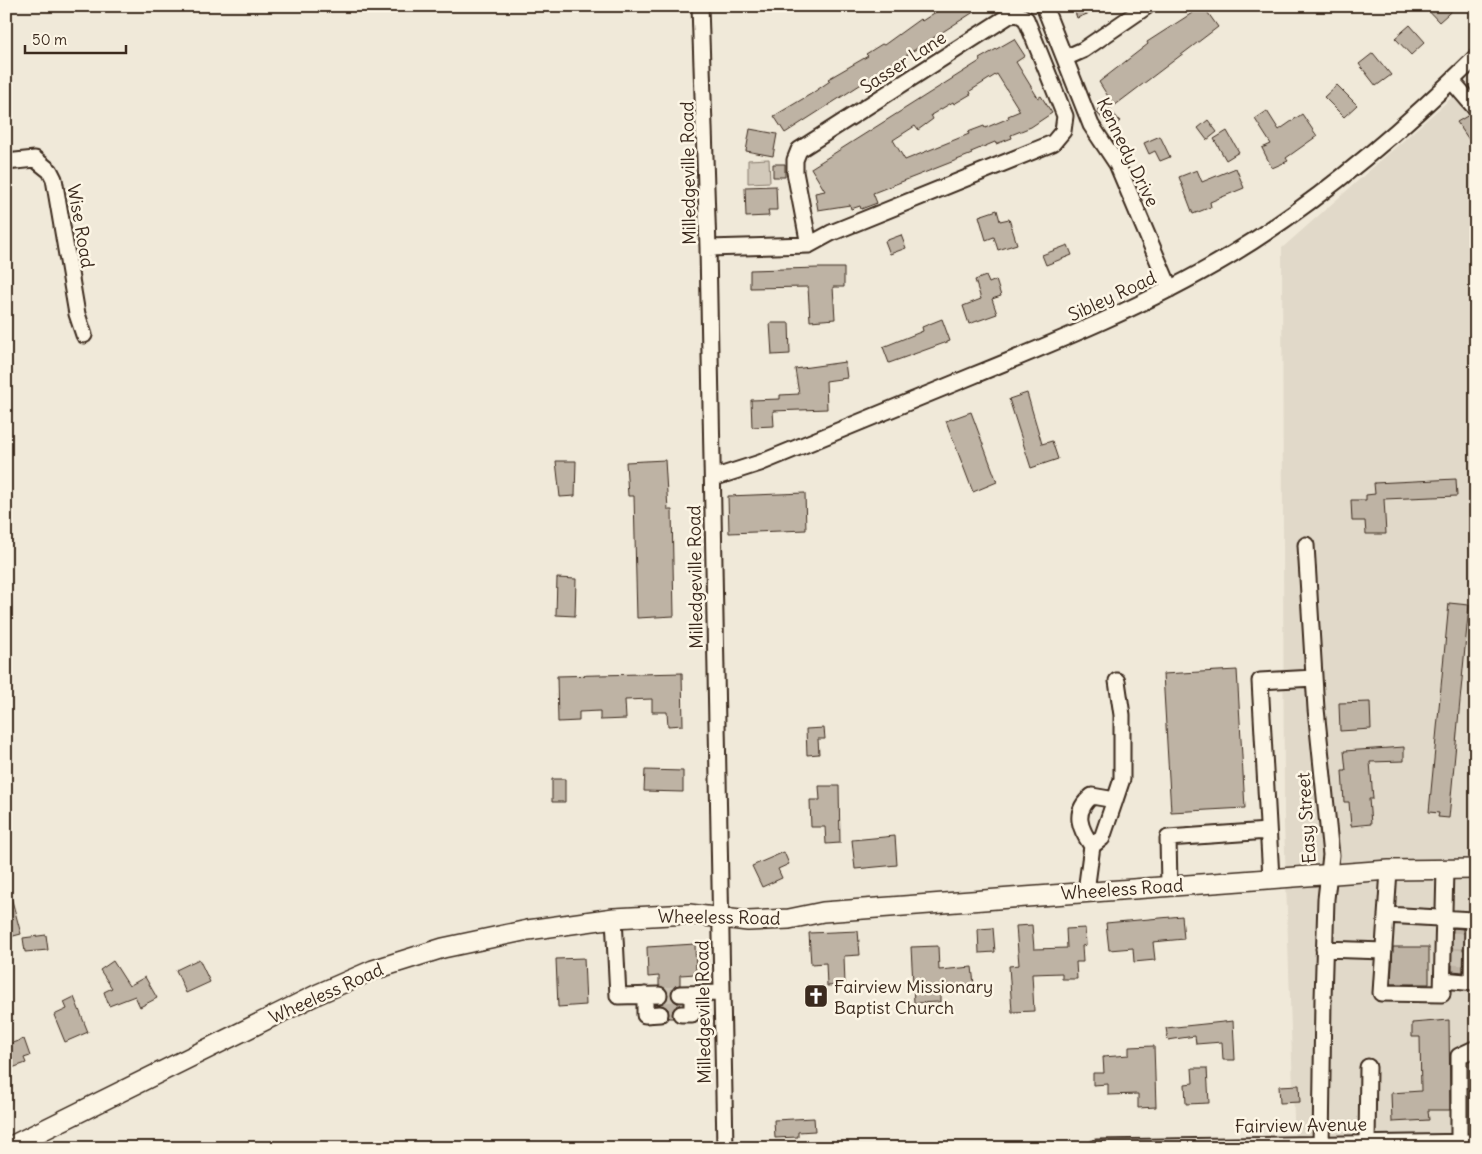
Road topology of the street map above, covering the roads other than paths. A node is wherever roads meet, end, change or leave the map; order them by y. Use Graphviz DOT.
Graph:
graph roads {
  1 [pos="700,6"];
  2 [pos="1044,6"];
  3 [pos="1147,6"];
  4 [pos="1476,57"];
  5 [pos="1065,58"];
  6 [pos="1452,81"];
  7 [pos="1476,109"];
  8 [pos="6,162"];
  9 [pos="809,245"];
  10 [pos="708,248"];
  11 [pos="1170,289"];
  12 [pos="84,335"];
  13 [pos="713,478"];
  14 [pos="1306,545"];
  15 [pos="1314,678"];
  16 [pos="1117,681"];
  17 [pos="1115,800"];
  18 [pos="1268,831"];
  19 [pos="1092,846"];
  20 [pos="1445,869"];
  21 [pos="1476,869"];
  22 [pos="1389,870"];
  23 [pos="1329,874"];
  24 [pos="1271,878"];
  25 [pos="1169,885"];
  26 [pos="1086,891"];
  27 [pos="1386,916"];
  28 [pos="720,917"];
  29 [pos="1444,917"];
  30 [pos="614,918"];
  31 [pos="1458,940"];
  32 [pos="1324,950"];
  33 [pos="1384,951"];
  34 [pos="1458,958"];
  35 [pos="1443,980"];
  36 [pos="1474,983"];
  37 [pos="721,993"];
  38 [pos="660,1014"];
  39 [pos="681,1014"];
  40 [pos="1476,1048"];
  41 [pos="1368,1067"];
  42 [pos="1459,1142"];
  43 [pos="1476,1142"];
  44 [pos="1367,1143"];
  45 [pos="1321,1146"];
  46 [pos="7,1148"];
  47 [pos="725,1148"];
  48 [pos="1096,1148"];
  1 -- 10 [label="street, Milledgeville Road"];
  2 -- 5 [label="street, Kennedy Drive"];
  3 -- 5 [label="street"];
  4 -- 6 [label="street, Sibley Road"];
  5 -- 11 [label="street, Kennedy Drive"];
  6 -- 7 [label="street"];
  6 -- 11 [label="street, Sibley Road"];
  8 -- 12 [label="street, Wise Road"];
  9 -- 9 [label="street, Sasser Lane"];
  9 -- 10 [label="street, Sasser Lane"];
  10 -- 13 [label="street, Milledgeville Road"];
  11 -- 13 [label="street, Sibley Road"];
  13 -- 28 [label="street, Milledgeville Road"];
  14 -- 15 [label="street, Easy Street"];
  15 -- 18 [label="street"];
  15 -- 23 [label="street, Easy Street"];
  16 -- 17 [label="street"];
  17 -- 19 [label="street"];
  17 -- 19 [label="street"];
  18 -- 24 [label="street"];
  18 -- 25 [label="street"];
  19 -- 26 [label="street"];
  20 -- 21 [label="main road, Wheeless Road"];
  20 -- 22 [label="main road, Wheeless Road"];
  20 -- 29 [label="street"];
  22 -- 23 [label="main road, Wheeless Road"];
  22 -- 27 [label="street"];
  23 -- 24 [label="main road, Wheeless Road"];
  23 -- 32 [label="street, Easy Street"];
  24 -- 25 [label="main road, Wheeless Road"];
  25 -- 26 [label="main road, Wheeless Road"];
  26 -- 28 [label="main road, Wheeless Road"];
  27 -- 29 [label="street"];
  27 -- 33 [label="street"];
  28 -- 30 [label="main road, Wheeless Road"];
  28 -- 37 [label="street, Milledgeville Road"];
  29 -- 31 [label="street"];
  29 -- 31 [label="street"];
  30 -- 38 [label="street"];
  30 -- 46 [label="main road, Wheeless Road"];
  31 -- 34 [label="street"];
  31 -- 34 [label="street"];
  32 -- 33 [label="street"];
  32 -- 45 [label="street, Easy Street"];
  33 -- 35 [label="street"];
  34 -- 35 [label="street"];
  34 -- 36 [label="street"];
  35 -- 36 [label="street"];
  37 -- 39 [label="street"];
  37 -- 47 [label="street, Milledgeville Road"];
  40 -- 42 [label="street"];
  41 -- 44 [label="street"];
  42 -- 43 [label="street, Fairview Avenue"];
  42 -- 44 [label="street, Fairview Avenue"];
  44 -- 45 [label="street, Fairview Avenue"];
  45 -- 48 [label="street, Fairview Avenue"];
}
